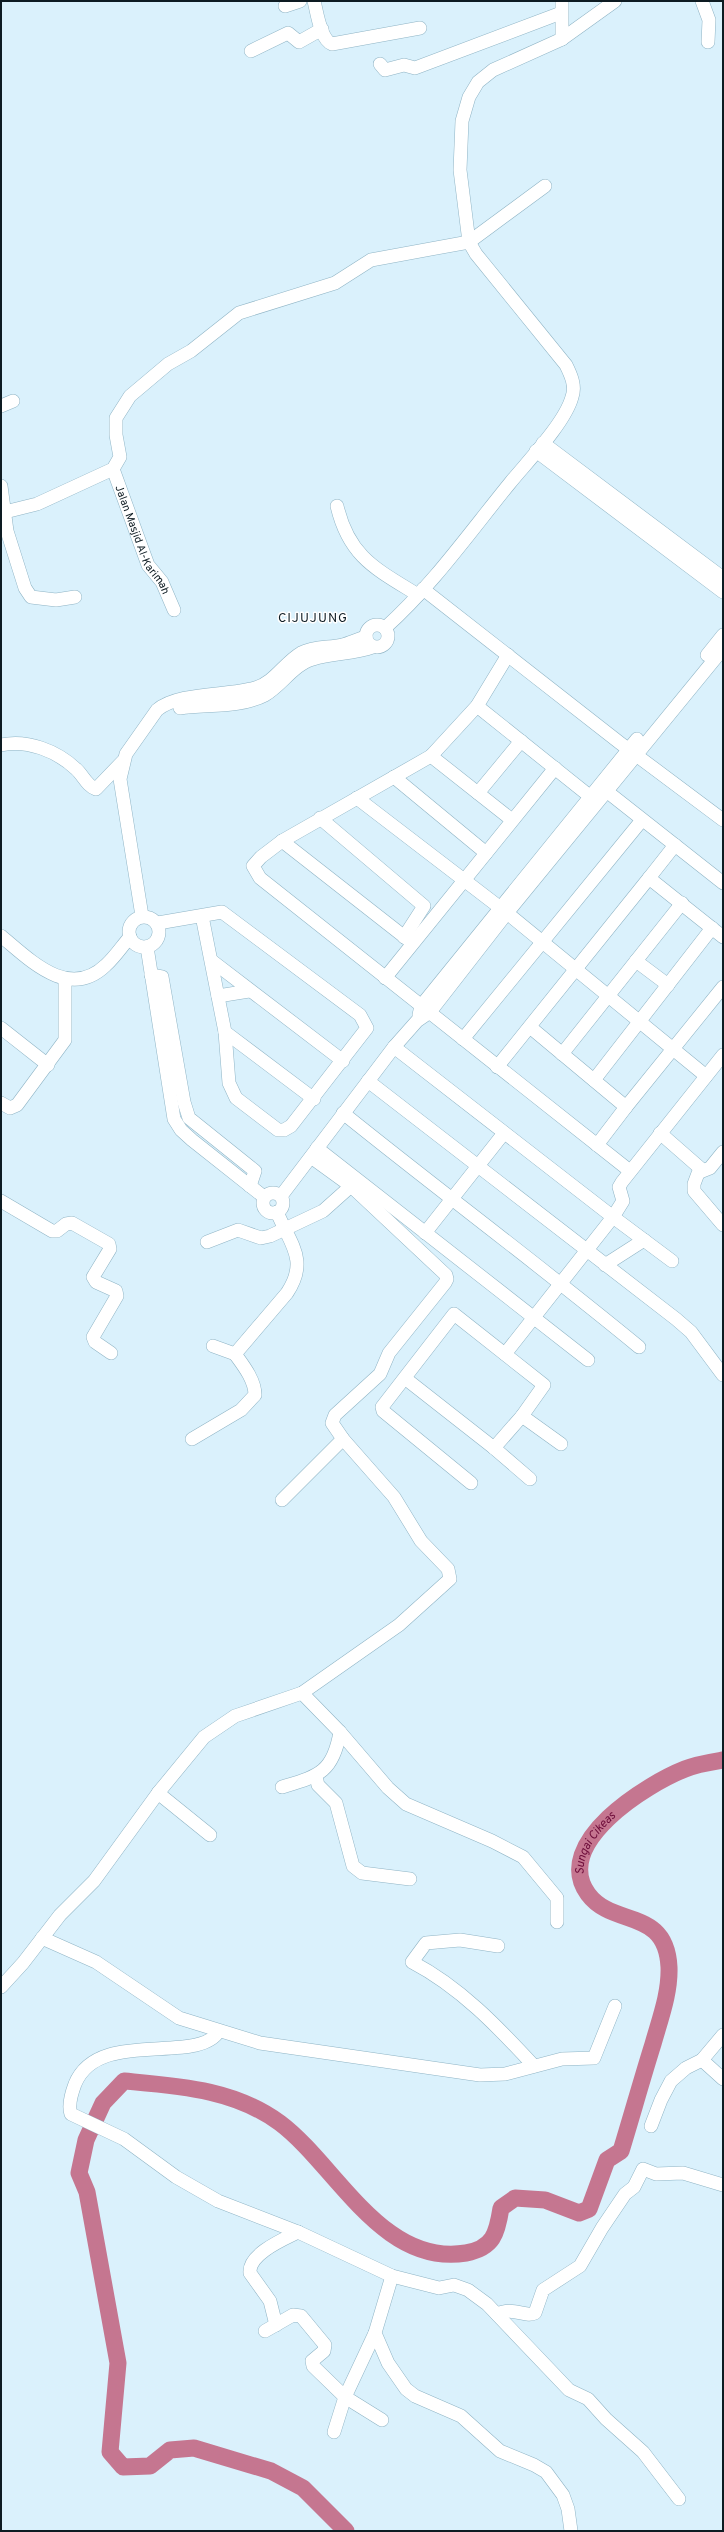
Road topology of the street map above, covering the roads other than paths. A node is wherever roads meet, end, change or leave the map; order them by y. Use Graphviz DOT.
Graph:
graph roads {
  1 [pos="300,1"];
  2 [pos="314,1"];
  3 [pos="615,1"];
  4 [pos="702,1"];
  5 [pos="285,6"];
  6 [pos="561,11"];
  7 [pos="420,28"];
  8 [pos="322,29"];
  9 [pos="562,37"];
  10 [pos="708,42"];
  11 [pos="251,51"];
  12 [pos="380,64"];
  13 [pos="544,186"];
  14 [pos="469,242"];
  15 [pos="540,447"];
  16 [pos="114,469"];
  17 [pos="4,482"];
  18 [pos="337,506"];
  19 [pos="2,513"];
  20 [pos="723,578"];
  21 [pos="420,592"];
  22 [pos="723,592"];
  23 [pos="75,596"];
  24 [pos="174,610"];
  25 [pos="385,628"];
  26 [pos="723,635"];
  27 [pos="366,637"];
  28 [pos="374,647"];
  29 [pos="723,649"];
  30 [pos="508,655"];
  31 [pos="477,706"];
  32 [pos="150,722"];
  33 [pos="521,741"];
  34 [pos="1,745"];
  35 [pos="632,752"];
  36 [pos="431,756"];
  37 [pos="124,760"];
  38 [pos="555,768"];
  39 [pos="394,777"];
  40 [pos="603,788"];
  41 [pos="478,793"];
  42 [pos="357,798"];
  43 [pos="593,800"];
  44 [pos="320,818"];
  45 [pos="512,820"];
  46 [pos="642,820"];
  47 [pos="723,820"];
  48 [pos="282,841"];
  49 [pos="676,845"];
  50 [pos="486,853"];
  51 [pos="721,877"];
  52 [pos="650,878"];
  53 [pos="463,881"];
  54 [pos="682,903"];
  55 [pos="504,910"];
  56 [pos="142,916"];
  57 [pos="202,916"];
  58 [pos="158,924"];
  59 [pos="712,928"];
  60 [pos="1,936"];
  61 [pos="723,936"];
  62 [pos="130,937"];
  63 [pos="408,940"];
  64 [pos="544,943"];
  65 [pos="147,947"];
  66 [pos="212,961"];
  67 [pos="636,961"];
  68 [pos="576,970"];
  69 [pos="151,975"];
  70 [pos="385,978"];
  71 [pos="65,980"];
  72 [pos="668,985"];
  73 [pos="723,987"];
  74 [pos="249,990"];
  75 [pos="218,996"];
  76 [pos="609,996"];
  77 [pos="426,1009"];
  78 [pos="640,1021"];
  79 [pos="172,1025"];
  80 [pos="159,1027"];
  81 [pos="530,1027"];
  82 [pos="1,1028"];
  83 [pos="225,1032"];
  84 [pos="463,1039"];
  85 [pos="394,1047"];
  86 [pos="674,1049"];
  87 [pos="562,1054"];
  88 [pos="723,1055"];
  89 [pos="343,1061"];
  90 [pos="48,1065"];
  91 [pos="497,1067"];
  92 [pos="179,1072"];
  93 [pos="166,1075"];
  94 [pos="706,1076"];
  95 [pos="594,1080"];
  96 [pos="368,1081"];
  97 [pos="314,1099"];
  98 [pos="1,1103"];
  99 [pos="626,1107"];
  100 [pos="343,1113"];
  101 [pos="202,1128"];
  102 [pos="504,1133"];
  103 [pos="660,1133"];
  104 [pos="192,1140"];
  105 [pos="597,1145"];
  106 [pos="723,1152"];
  107 [pos="314,1153"];
  108 [pos="477,1167"];
  109 [pos="630,1171"];
  110 [pos="700,1172"];
  111 [pos="250,1186"];
  112 [pos="351,1186"];
  113 [pos="281,1196"];
  114 [pos="264,1197"];
  115 [pos="1,1201"];
  116 [pos="452,1201"];
  117 [pos="277,1212"];
  118 [pos="613,1217"];
  119 [pos="723,1225"];
  120 [pos="284,1230"];
  121 [pos="425,1233"];
  122 [pos="644,1240"];
  123 [pos="208,1242"];
  124 [pos="585,1250"];
  125 [pos="672,1261"];
  126 [pos="605,1265"];
  127 [pos="561,1283"];
  128 [pos="533,1318"];
  129 [pos="213,1346"];
  130 [pos="639,1347"];
  131 [pos="111,1353"];
  132 [pos="235,1354"];
  133 [pos="505,1354"];
  134 [pos="588,1360"];
  135 [pos="723,1375"];
  136 [pos="406,1378"];
  137 [pos="522,1416"];
  138 [pos="192,1439"];
  139 [pos="343,1439"];
  140 [pos="561,1444"];
  141 [pos="494,1448"];
  142 [pos="530,1479"];
  143 [pos="471,1483"];
  144 [pos="282,1500"];
  145 [pos="302,1692"];
  146 [pos="340,1732"];
  147 [pos="316,1777"];
  148 [pos="282,1787"];
  149 [pos="158,1793"];
  150 [pos="210,1835"];
  151 [pos="410,1879"];
  152 [pos="557,1922"];
  153 [pos="42,1938"];
  154 [pos="498,1946"];
  155 [pos="1,1987"];
  156 [pos="615,2006"];
  157 [pos="219,2031"];
  158 [pos="723,2035"];
  159 [pos="702,2060"];
  160 [pos="534,2066"];
  161 [pos="723,2079"];
  162 [pos="651,2126"];
  163 [pos="723,2185"];
  164 [pos="298,2232"];
  165 [pos="392,2276"];
  166 [pos="497,2314"];
  167 [pos="376,2333"];
  168 [pos="345,2398"];
  169 [pos="382,2420"];
  170 [pos="334,2432"];
  171 [pos="679,2499"];
  172 [pos="571,2531"];
  1 -- 5 [label="street"];
  2 -- 8 [label="street"];
  3 -- 9 [label="street"];
  4 -- 10 [label="street"];
  6 -- 9 [label="street"];
  6 -- 12 [label="street"];
  7 -- 8 [label="street"];
  8 -- 11 [label="street"];
  9 -- 14 [label="street"];
  13 -- 14 [label="street"];
  14 -- 15 [label="street"];
  14 -- 16 [label="street"];
  15 -- 20 [label="street"];
  15 -- 21 [label="street"];
  15 -- 22 [label="street"];
  16 -- 19 [label="street"];
  16 -- 24 [label="street, Jalan Masjid Al-Karimah"];
  17 -- 19 [label="street"];
  18 -- 21 [label="street"];
  19 -- 23 [label="street"];
  21 -- 25 [label="street"];
  21 -- 30 [label="street"];
  25 -- 27 [label="street"];
  25 -- 28 [label="street"];
  26 -- 35 [label="street"];
  27 -- 28 [label="street"];
  27 -- 32 [label="street"];
  28 -- 32 [label="street"];
  29 -- 35 [label="street"];
  30 -- 31 [label="street"];
  30 -- 35 [label="street"];
  31 -- 33 [label="street"];
  31 -- 36 [label="street"];
  32 -- 37 [label="street"];
  33 -- 38 [label="street"];
  33 -- 41 [label="street"];
  34 -- 37 [label="street"];
  35 -- 40 [label="street"];
  35 -- 47 [label="street"];
  36 -- 39 [label="street"];
  36 -- 41 [label="street"];
  37 -- 56 [label="street"];
  38 -- 43 [label="street"];
  38 -- 45 [label="street"];
  39 -- 42 [label="street"];
  39 -- 50 [label="street"];
  40 -- 43 [label="street"];
  40 -- 46 [label="street"];
  41 -- 45 [label="street"];
  42 -- 44 [label="street"];
  42 -- 53 [label="street"];
  43 -- 55 [label="street"];
  44 -- 48 [label="street"];
  44 -- 63 [label="street"];
  45 -- 50 [label="street"];
  46 -- 49 [label="street"];
  46 -- 64 [label="street"];
  48 -- 63 [label="street"];
  48 -- 70 [label="street"];
  49 -- 51 [label="street"];
  49 -- 52 [label="street"];
  50 -- 53 [label="street"];
  52 -- 54 [label="street"];
  52 -- 68 [label="street"];
  53 -- 55 [label="street"];
  53 -- 63 [label="street"];
  54 -- 59 [label="street"];
  54 -- 67 [label="street"];
  55 -- 64 [label="street"];
  55 -- 77 [label="street"];
  56 -- 58 [label="street"];
  56 -- 62 [label="street"];
  57 -- 58 [label="street"];
  57 -- 66 [label="street"];
  57 -- 89 [label="street"];
  58 -- 65 [label="street"];
  59 -- 61 [label="street"];
  59 -- 72 [label="street"];
  60 -- 71 [label="street"];
  62 -- 65 [label="street"];
  62 -- 71 [label="street"];
  63 -- 70 [label="street"];
  64 -- 68 [label="street"];
  64 -- 84 [label="street"];
  65 -- 69 [label="street"];
  66 -- 74 [label="street"];
  66 -- 75 [label="street"];
  67 -- 72 [label="street"];
  67 -- 76 [label="street"];
  68 -- 76 [label="street"];
  68 -- 81 [label="street"];
  69 -- 79 [label="street"];
  69 -- 80 [label="street"];
  70 -- 77 [label="street"];
  71 -- 90 [label="street"];
  72 -- 78 [label="street"];
  73 -- 86 [label="street"];
  74 -- 75 [label="street"];
  74 -- 89 [label="street"];
  75 -- 83 [label="street"];
  76 -- 78 [label="street"];
  76 -- 87 [label="street"];
  77 -- 84 [label="street"];
  77 -- 85 [label="street"];
  78 -- 86 [label="street"];
  78 -- 95 [label="street"];
  79 -- 80 [label="street"];
  79 -- 92 [label="street"];
  80 -- 93 [label="street"];
  81 -- 87 [label="street"];
  81 -- 91 [label="street"];
  82 -- 90 [label="street"];
  83 -- 97 [label="street"];
  83 -- 97 [label="street"];
  84 -- 91 [label="street"];
  85 -- 96 [label="street"];
  85 -- 102 [label="street"];
  86 -- 94 [label="street"];
  86 -- 99 [label="street"];
  87 -- 95 [label="street"];
  88 -- 94 [label="street"];
  89 -- 97 [label="street"];
  90 -- 98 [label="street"];
  91 -- 105 [label="street"];
  92 -- 93 [label="street"];
  92 -- 101 [label="street"];
  93 -- 104 [label="street"];
  94 -- 103 [label="street"];
  95 -- 99 [label="street"];
  96 -- 100 [label="street"];
  96 -- 108 [label="street"];
  99 -- 105 [label="street"];
  100 -- 107 [label="street"];
  100 -- 116 [label="street"];
  101 -- 104 [label="street"];
  101 -- 111 [label="street"];
  102 -- 108 [label="street"];
  102 -- 118 [label="street"];
  103 -- 109 [label="street"];
  103 -- 110 [label="street"];
  104 -- 111 [label="street"];
  105 -- 109 [label="street"];
  106 -- 110 [label="street"];
  107 -- 112 [label="street"];
  107 -- 113 [label="street"];
  107 -- 121 [label="street"];
  108 -- 116 [label="street"];
  108 -- 124 [label="street"];
  109 -- 118 [label="street"];
  110 -- 119 [label="street"];
  111 -- 114 [label="street"];
  112 -- 120 [label="street"];
  112 -- 139 [label="street"];
  113 -- 114 [label="street"];
  113 -- 117 [label="street"];
  114 -- 117 [label="street"];
  115 -- 131 [label="street"];
  116 -- 121 [label="street"];
  116 -- 127 [label="street"];
  117 -- 120 [label="street"];
  118 -- 122 [label="street"];
  118 -- 124 [label="street"];
  120 -- 123 [label="street"];
  120 -- 132 [label="street"];
  121 -- 128 [label="street"];
  122 -- 125 [label="street"];
  122 -- 126 [label="street"];
  124 -- 126 [label="street"];
  124 -- 127 [label="street"];
  126 -- 135 [label="street"];
  127 -- 128 [label="street"];
  127 -- 130 [label="street"];
  128 -- 133 [label="street"];
  128 -- 134 [label="street"];
  129 -- 132 [label="street"];
  132 -- 138 [label="street"];
  133 -- 136 [label="street"];
  133 -- 137 [label="street"];
  136 -- 141 [label="street"];
  136 -- 143 [label="street"];
  137 -- 140 [label="street"];
  137 -- 141 [label="street"];
  139 -- 144 [label="street"];
  139 -- 145 [label="street"];
  141 -- 142 [label="street"];
  145 -- 146 [label="street"];
  145 -- 149 [label="street"];
  146 -- 147 [label="street"];
  146 -- 152 [label="street"];
  147 -- 148 [label="street"];
  147 -- 151 [label="street"];
  149 -- 150 [label="street"];
  149 -- 153 [label="street"];
  153 -- 155 [label="street"];
  153 -- 157 [label="street"];
  154 -- 160 [label="street"];
  156 -- 160 [label="street"];
  157 -- 160 [label="street"];
  157 -- 164 [label="street"];
  158 -- 159 [label="street"];
  159 -- 161 [label="street"];
  159 -- 162 [label="street"];
  163 -- 166 [label="street"];
  164 -- 165 [label="street"];
  164 -- 168 [label="street"];
  165 -- 166 [label="street"];
  165 -- 167 [label="street"];
  166 -- 171 [label="street"];
  167 -- 168 [label="street"];
  167 -- 172 [label="street"];
  168 -- 169 [label="street"];
  168 -- 170 [label="street"];
}
